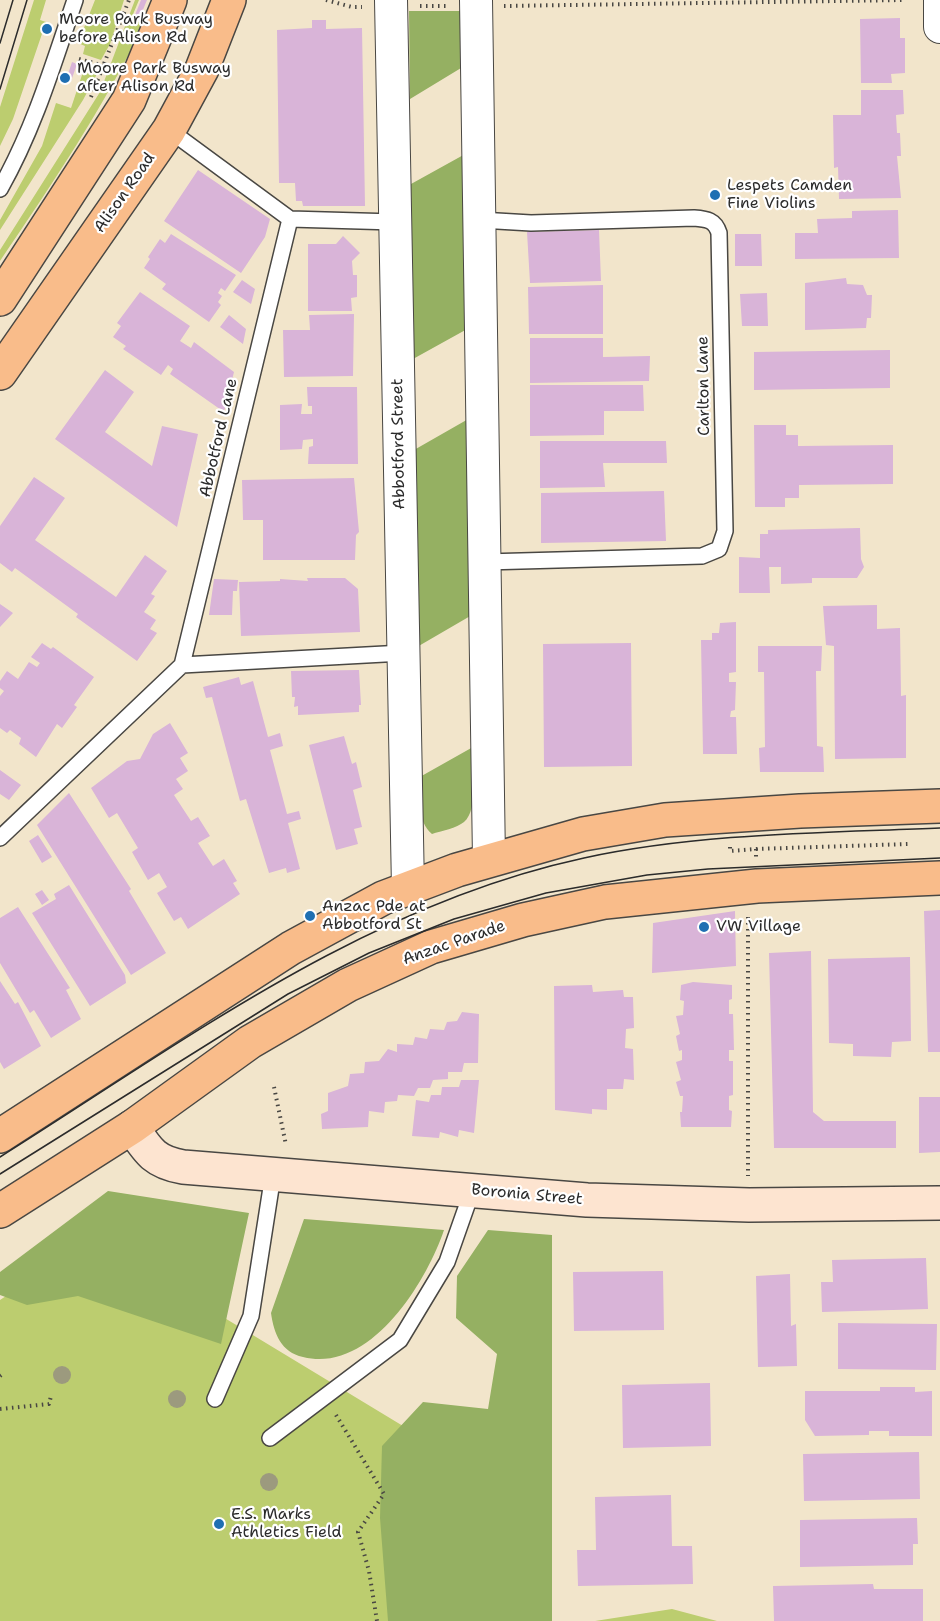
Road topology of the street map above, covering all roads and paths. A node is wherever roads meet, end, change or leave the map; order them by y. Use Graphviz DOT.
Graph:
graph roads {
  1 [pos="75,0"];
  2 [pos="129,0"];
  3 [pos="170,0"];
  4 [pos="229,0"];
  5 [pos="326,0"];
  6 [pos="903,0"];
  7 [pos="940,0"];
  8 [pos="391,3"];
  9 [pos="476,3"];
  10 [pos="940,27"];
  11 [pos="105,66"];
  12 [pos="76,68"];
  13 [pos="86,106"];
  14 [pos="169,130"];
  15 [pos="0,189"];
  16 [pos="290,219"];
  17 [pos="480,220"];
  18 [pos="395,222"];
  19 [pos="0,299"];
  20 [pos="0,373"];
  21 [pos="485,562"];
  22 [pos="403,653"];
  23 [pos="182,665"];
  24 [pos="940,806"];
  25 [pos="0,838"];
  26 [pos="730,842"];
  27 [pos="908,844"];
  28 [pos="756,849"];
  29 [pos="756,858"];
  30 [pos="489,859"];
  31 [pos="940,878"];
  32 [pos="408,888"];
  33 [pos="748,910"];
  34 [pos="274,1087"];
  35 [pos="132,1127"];
  36 [pos="0,1136"];
  37 [pos="280,1163"];
  38 [pos="472,1191"];
  39 [pos="940,1203"];
  40 [pos="749,1205"];
  41 [pos="0,1210"];
  42 [pos="51,1396"];
  43 [pos="215,1399"];
  44 [pos="0,1408"];
  45 [pos="333,1409"];
  46 [pos="270,1438"];
  47 [pos="377,1621"];
  1 -- 15 [label="lane"];
  2 -- 11 [label="path"];
  3 -- 19 [label="main road"];
  4 -- 14 [label="main road, Alison Road"];
  5 -- 8 [label="path"];
  6 -- 9 [label="path"];
  7 -- 10 [label="street"];
  8 -- 9 [label="path"];
  8 -- 18 [label="street, Abbotford Street"];
  9 -- 17 [label="street"];
  11 -- 12 [label="path"];
  11 -- 13 [label="path"];
  14 -- 16 [label="lane"];
  14 -- 20 [label="main road, Alison Road"];
  16 -- 18 [label="lane"];
  16 -- 23 [label="lane, Abbotford Lane"];
  17 -- 21 [label="street"];
  17 -- 21 [label="lane, Carlton Lane"];
  18 -- 22 [label="street, Abbotford Street"];
  21 -- 30 [label="street"];
  22 -- 23 [label="lane"];
  22 -- 32 [label="street, Abbotford Street"];
  23 -- 25 [label="lane"];
  24 -- 30 [label="main road"];
  26 -- 28 [label="path"];
  27 -- 28 [label="path"];
  28 -- 29 [label="path"];
  30 -- 32 [label="main road"];
  31 -- 35 [label="main road, Anzac Parade"];
  32 -- 36 [label="main road"];
  33 -- 40 [label="path"];
  34 -- 37 [label="path"];
  35 -- 37 [label="street, Boronia Street"];
  35 -- 41 [label="main road, Anzac Parade"];
  37 -- 38 [label="street, Boronia Street"];
  37 -- 43 [label="lane"];
  38 -- 40 [label="street, Boronia Street"];
  38 -- 46 [label="lane"];
  39 -- 40 [label="street, Boronia Street"];
  42 -- 44 [label="path"];
  45 -- 47 [label="path"];
}
